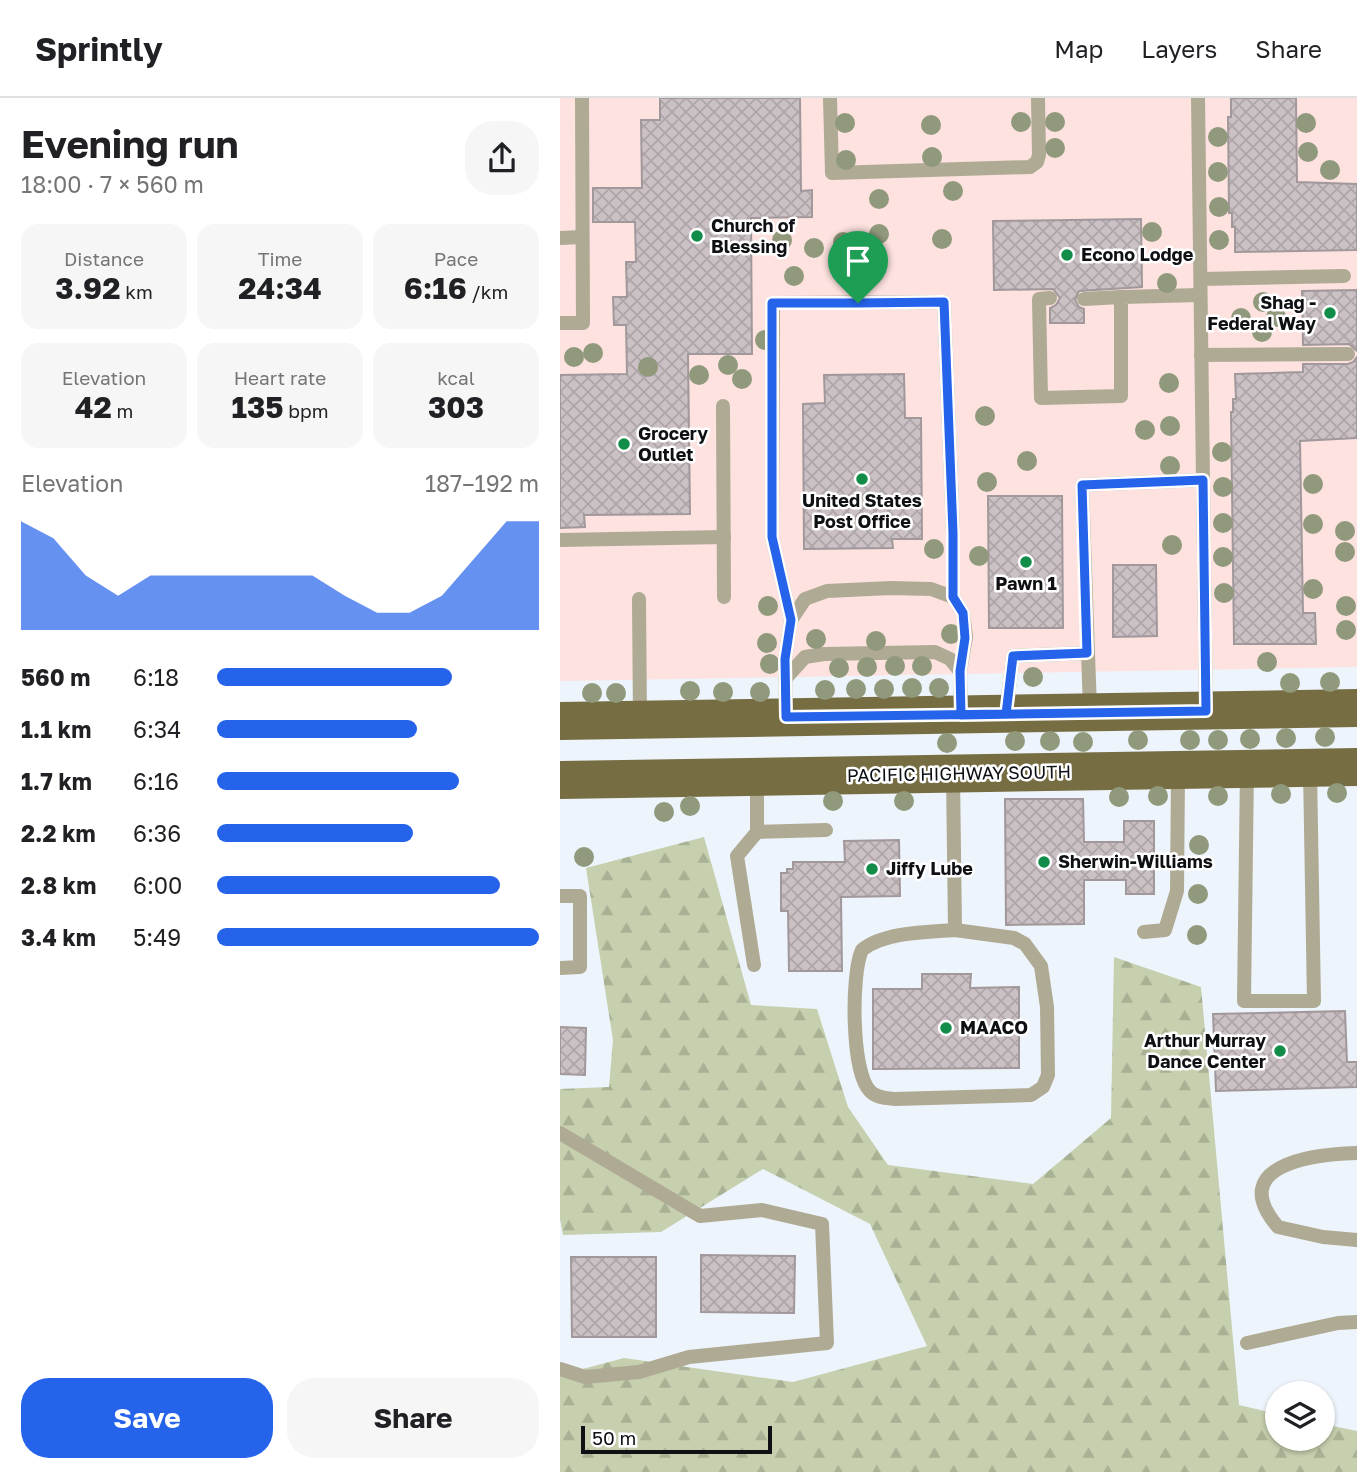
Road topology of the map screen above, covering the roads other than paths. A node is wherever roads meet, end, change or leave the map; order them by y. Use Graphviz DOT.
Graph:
graph roads {
  1 [pos="582,98"];
  2 [pos="830,98"];
  3 [pos="1038,98"];
  4 [pos="1198,98"];
  5 [pos="583,237"];
  6 [pos="560,238"];
  7 [pos="1344,276"];
  8 [pos="1201,279"];
  9 [pos="1199,295"];
  10 [pos="1121,297"];
  11 [pos="1050,298"];
  12 [pos="1084,299"];
  13 [pos="560,323"];
  14 [pos="1348,354"];
  15 [pos="1200,355"];
  16 [pos="723,406"];
  17 [pos="1203,480"];
  18 [pos="724,537"];
  19 [pos="560,540"];
  20 [pos="724,597"];
  21 [pos="953,597"];
  22 [pos="639,599"];
  23 [pos="791,620"];
  24 [pos="1087,653"];
  25 [pos="960,671"];
  26 [pos="785,679"];
  27 [pos="1357,709"];
  28 [pos="1206,711"];
  29 [pos="1090,713"];
  30 [pos="1006,714"];
  31 [pos="961,715"];
  32 [pos="786,717"];
  33 [pos="639,720"];
  34 [pos="560,721"];
  35 [pos="1357,767"];
  36 [pos="1247,769"];
  37 [pos="1310,769"];
  38 [pos="1178,770"];
  39 [pos="953,774"];
  40 [pos="757,777"];
  41 [pos="560,780"];
  42 [pos="826,830"];
  43 [pos="757,832"];
  44 [pos="560,896"];
  45 [pos="955,930"];
  46 [pos="1144,932"];
  47 [pos="754,965"];
  48 [pos="560,968"];
  49 [pos="560,1133"];
  50 [pos="1357,1153"];
  51 [pos="1357,1240"];
  52 [pos="1357,1322"];
  53 [pos="1247,1343"];
  54 [pos="560,1369"];
  1 -- 5 [label="lane"];
  2 -- 3 [label="lane"];
  4 -- 8 [label="lane"];
  5 -- 6 [label="lane"];
  5 -- 13 [label="lane"];
  7 -- 8 [label="lane"];
  8 -- 9 [label="lane"];
  9 -- 10 [label="lane"];
  9 -- 15 [label="lane"];
  10 -- 11 [label="lane"];
  10 -- 12 [label="lane"];
  14 -- 15 [label="lane"];
  15 -- 17 [label="lane"];
  16 -- 18 [label="lane"];
  17 -- 24 [label="lane"];
  17 -- 28 [label="lane"];
  18 -- 19 [label="lane"];
  18 -- 20 [label="lane"];
  21 -- 23 [label="lane"];
  21 -- 23 [label="lane"];
  21 -- 25 [label="lane"];
  22 -- 33 [label="lane"];
  23 -- 26 [label="lane"];
  24 -- 29 [label="lane"];
  24 -- 30 [label="lane"];
  25 -- 26 [label="lane"];
  25 -- 31 [label="lane"];
  26 -- 32 [label="lane"];
  27 -- 28 [label="main road"];
  28 -- 29 [label="main road"];
  29 -- 30 [label="main road"];
  30 -- 31 [label="main road"];
  31 -- 32 [label="main road"];
  32 -- 33 [label="main road"];
  33 -- 34 [label="main road"];
  35 -- 37 [label="main road, PACIFIC HIGHWAY SOUTH"];
  36 -- 37 [label="main road, PACIFIC HIGHWAY SOUTH"];
  36 -- 37 [label="lane"];
  36 -- 38 [label="main road, PACIFIC HIGHWAY SOUTH"];
  38 -- 39 [label="main road, PACIFIC HIGHWAY SOUTH"];
  38 -- 46 [label="lane"];
  39 -- 40 [label="main road, PACIFIC HIGHWAY SOUTH"];
  39 -- 45 [label="lane"];
  40 -- 41 [label="main road, PACIFIC HIGHWAY SOUTH"];
  40 -- 43 [label="lane"];
  42 -- 43 [label="lane"];
  43 -- 47 [label="lane"];
  44 -- 48 [label="lane"];
  45 -- 45 [label="lane"];
  49 -- 54 [label="lane"];
  50 -- 51 [label="lane"];
  52 -- 53 [label="lane"];
}
